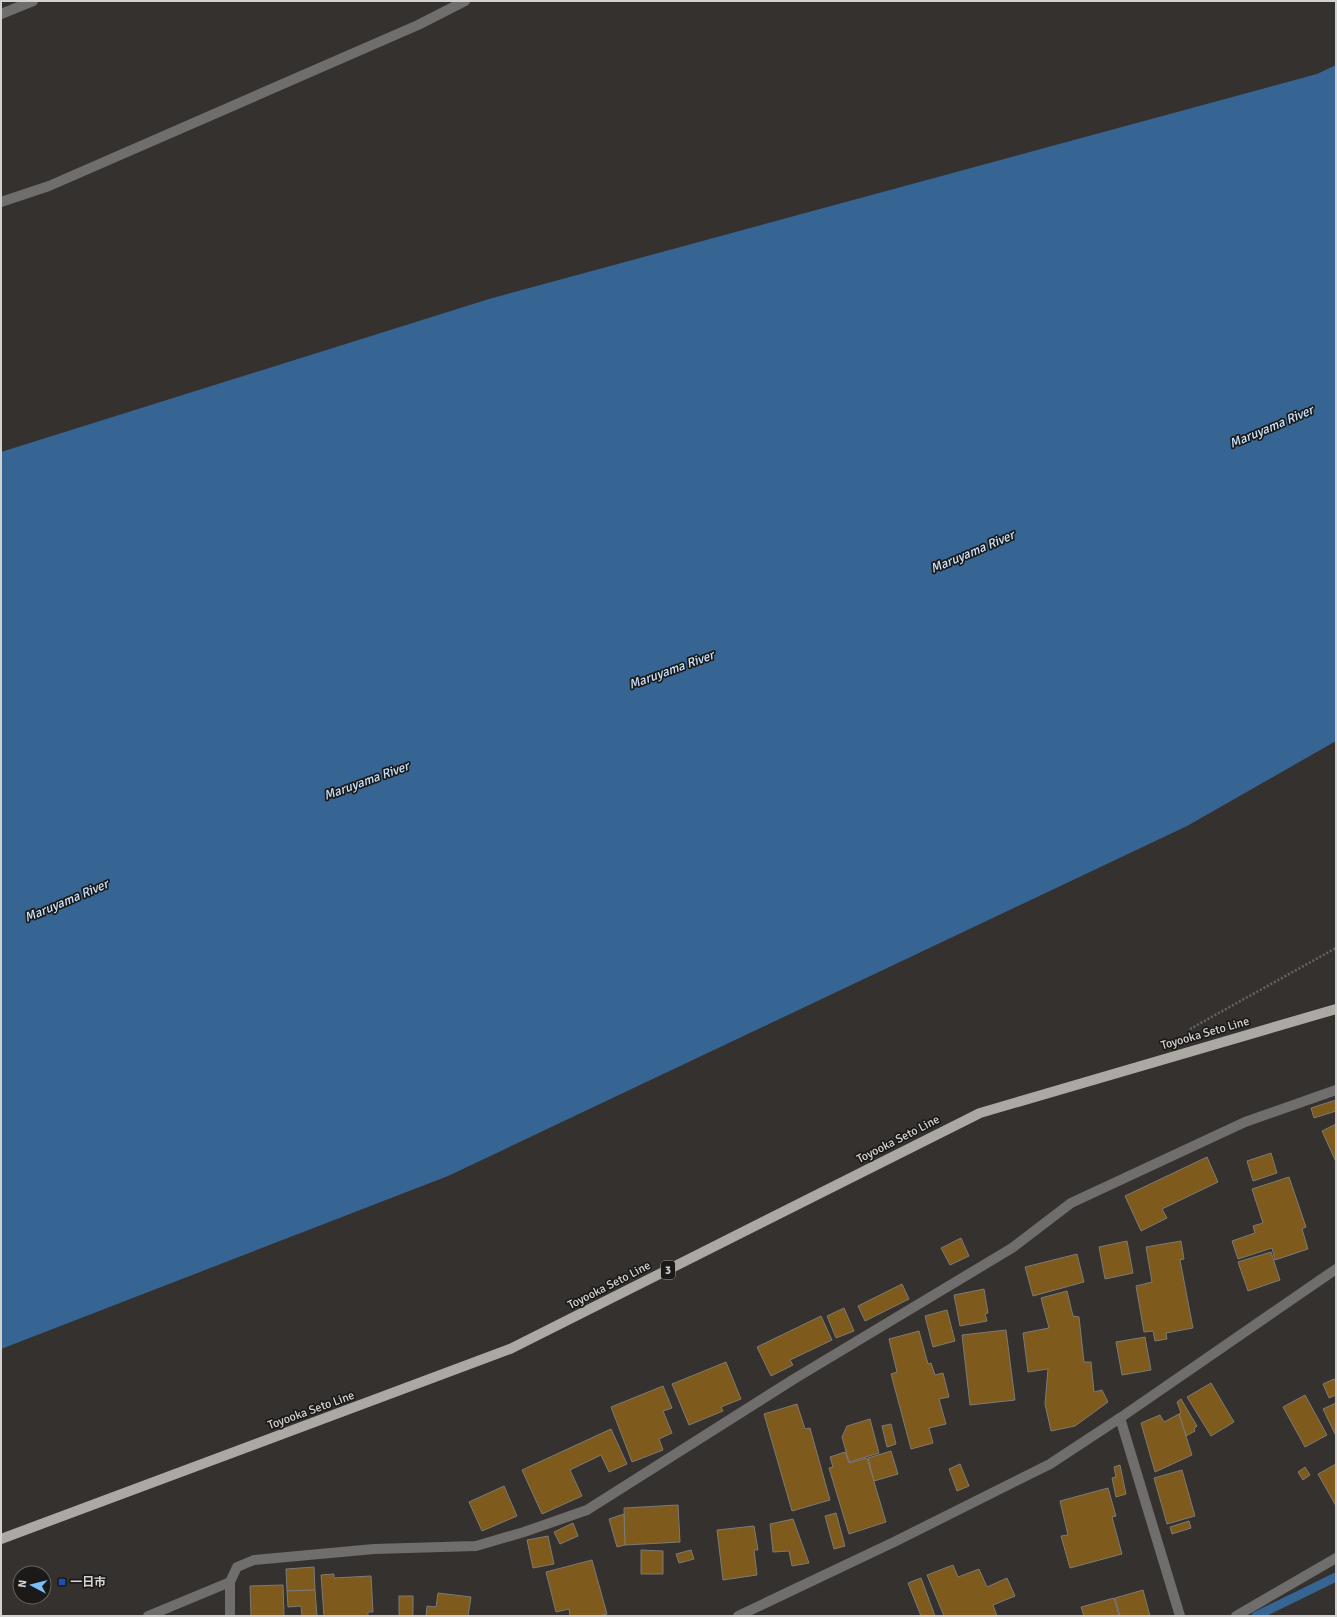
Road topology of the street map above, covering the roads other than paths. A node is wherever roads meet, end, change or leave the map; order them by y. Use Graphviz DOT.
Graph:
graph roads {
  1 [pos="33,1"];
  2 [pos="465,1"];
  3 [pos="1,14"];
  4 [pos="1,202"];
  5 [pos="1336,1008"];
  6 [pos="1336,1090"];
  7 [pos="1336,1269"];
  8 [pos="1120,1418"];
  9 [pos="1,1540"];
  10 [pos="1336,1558"];
  11 [pos="230,1582"];
  12 [pos="148,1616"];
  13 [pos="230,1616"];
  14 [pos="738,1616"];
  15 [pos="1180,1616"];
  16 [pos="1236,1616"];
  1 -- 3 [label="street"];
  2 -- 4 [label="street"];
  5 -- 9 [label="main road, Toyooka Seto Line / 3"];
  6 -- 11 [label="street"];
  7 -- 8 [label="street"];
  8 -- 14 [label="street"];
  8 -- 15 [label="street"];
  10 -- 16 [label="street"];
  11 -- 12 [label="street"];
  11 -- 13 [label="street"];
}
